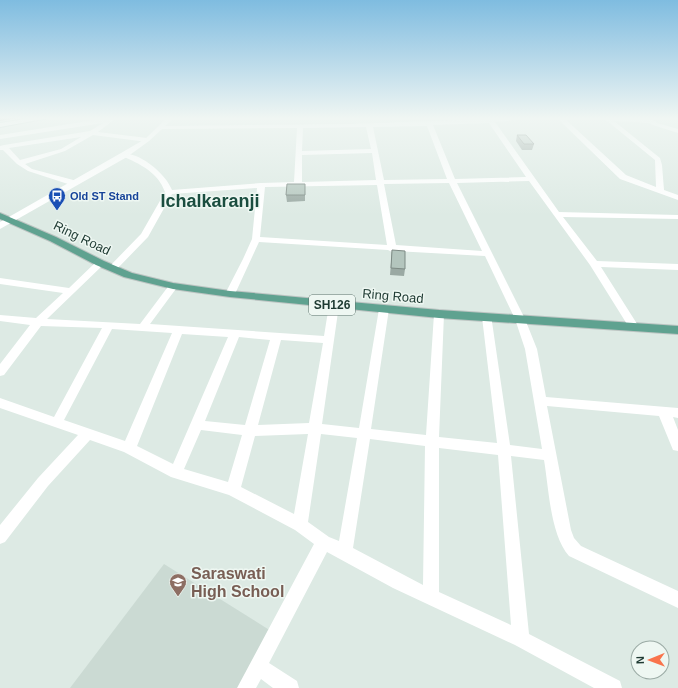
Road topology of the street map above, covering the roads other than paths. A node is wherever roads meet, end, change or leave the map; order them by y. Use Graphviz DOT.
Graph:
graph roads {
  1 [pos="5,150"];
  2 [pos="64,150"];
  3 [pos="130,150"];
  4 [pos="439,150"];
  5 [pos="511,150"];
  6 [pos="594,150"];
  7 [pos="646,150"];
  8 [pos="375,151"];
  9 [pos="299,153"];
  10 [pos="124,154"];
  11 [pos="18,163"];
  12 [pos="531,179"];
  13 [pos="452,181"];
  14 [pos="74,183"];
  15 [pos="381,183"];
  16 [pos="261,185"];
  17 [pos="298,185"];
  18 [pos="660,191"];
  19 [pos="169,192"];
  20 [pos="678,198"];
  21 [pos="557,214"];
  22 [pos="678,216"];
  23 [pos="3,221"];
  24 [pos="256,239"];
  25 [pos="392,249"];
  26 [pos="489,254"];
  27 [pos="100,263"];
  28 [pos="594,264"];
  29 [pos="678,267"];
  30 [pos="113,268"];
  31 [pos="1,282"];
  32 [pos="173,286"];
  33 [pos="71,291"];
  34 [pos="230,294"];
  35 [pos="334,305"];
  36 [pos="384,309"];
  37 [pos="439,314"];
  38 [pos="487,317"];
  39 [pos="0,318"];
  40 [pos="520,319"];
  41 [pos="38,322"];
  42 [pos="109,325"];
  43 [pos="634,327"];
  44 [pos="142,328"];
  45 [pos="178,330"];
  46 [pos="678,330"];
  47 [pos="235,334"];
  48 [pos="276,338"];
  49 [pos="329,340"];
  50 [pos="0,372"];
  51 [pos="541,401"];
  52 [pos="0,403"];
  53 [pos="664,412"];
  54 [pos="678,414"];
  55 [pos="57,422"];
  56 [pos="198,425"];
  57 [pos="316,428"];
  58 [pos="251,430"];
  59 [pos="88,433"];
  60 [pos="365,434"];
  61 [pos="432,441"];
  62 [pos="678,446"];
  63 [pos="129,448"];
  64 [pos="504,449"];
  65 [pos="549,454"];
  66 [pos="176,473"];
  67 [pos="233,490"];
  68 [pos="300,525"];
  69 [pos="0,537"];
  70 [pos="324,542"];
  71 [pos="345,552"];
  72 [pos="431,598"];
  73 [pos="678,600"];
  74 [pos="521,639"];
  75 [pos="258,667"];
  76 [pos="593,682"];
  77 [pos="246,688"];
  78 [pos="290,688"];
  79 [pos="613,688"];
  1 -- 11 [label="street"];
  2 -- 11 [label="street"];
  3 -- 10 [label="street"];
  4 -- 13 [label="street"];
  5 -- 12 [label="street"];
  6 -- 18 [label="street"];
  7 -- 18 [label="street"];
  8 -- 9 [label="street"];
  8 -- 15 [label="street"];
  9 -- 17 [label="street"];
  10 -- 14 [label="street"];
  10 -- 19 [label="street"];
  11 -- 14 [label="street"];
  12 -- 13 [label="street"];
  12 -- 21 [label="street"];
  13 -- 15 [label="street"];
  13 -- 26 [label="street"];
  14 -- 23 [label="street"];
  15 -- 17 [label="street"];
  15 -- 25 [label="street"];
  16 -- 17 [label="street"];
  16 -- 19 [label="street"];
  16 -- 24 [label="street"];
  18 -- 20 [label="street"];
  19 -- 30 [label="street"];
  21 -- 22 [label="street"];
  21 -- 28 [label="street"];
  23 -- 27 [label="main road, Ring Road / SH126"];
  24 -- 25 [label="street"];
  24 -- 34 [label="street"];
  25 -- 26 [label="street"];
  26 -- 40 [label="street"];
  27 -- 30 [label="main road, Ring Road / SH126"];
  27 -- 33 [label="street"];
  28 -- 29 [label="street"];
  28 -- 43 [label="street"];
  30 -- 32 [label="main road, Ring Road / SH126"];
  31 -- 33 [label="street"];
  32 -- 34 [label="main road, Ring Road / SH126"];
  32 -- 44 [label="street"];
  33 -- 41 [label="street"];
  34 -- 35 [label="main road, Ring Road / SH126"];
  35 -- 36 [label="main road, Ring Road / SH126"];
  35 -- 49 [label="street"];
  36 -- 37 [label="main road, Ring Road / SH126"];
  36 -- 60 [label="street"];
  37 -- 38 [label="main road, Ring Road / SH126"];
  37 -- 61 [label="street"];
  38 -- 40 [label="main road, Ring Road / SH126"];
  38 -- 64 [label="street"];
  39 -- 41 [label="street"];
  40 -- 43 [label="main road, Ring Road / SH126"];
  40 -- 51 [label="street"];
  41 -- 42 [label="street"];
  41 -- 50 [label="street"];
  42 -- 44 [label="street"];
  42 -- 55 [label="street"];
  43 -- 46 [label="main road, Ring Road / SH126"];
  44 -- 45 [label="street"];
  45 -- 47 [label="street"];
  45 -- 63 [label="street"];
  47 -- 48 [label="street"];
  47 -- 56 [label="street"];
  48 -- 49 [label="street"];
  48 -- 58 [label="street"];
  49 -- 57 [label="street"];
  51 -- 53 [label="street"];
  51 -- 65 [label="street"];
  52 -- 55 [label="street"];
  53 -- 54 [label="street"];
  53 -- 62 [label="street"];
  55 -- 59 [label="street"];
  56 -- 58 [label="street"];
  56 -- 66 [label="street"];
  57 -- 58 [label="street"];
  57 -- 60 [label="street"];
  57 -- 68 [label="street"];
  58 -- 67 [label="street"];
  59 -- 63 [label="street"];
  59 -- 69 [label="street"];
  60 -- 61 [label="street"];
  60 -- 71 [label="street"];
  61 -- 64 [label="street"];
  61 -- 72 [label="street"];
  63 -- 66 [label="street"];
  64 -- 65 [label="street"];
  64 -- 74 [label="street"];
  65 -- 73 [label="street"];
  66 -- 67 [label="street"];
  67 -- 68 [label="street"];
  68 -- 70 [label="street"];
  70 -- 71 [label="street"];
  70 -- 75 [label="street"];
  71 -- 72 [label="street"];
  72 -- 74 [label="street"];
  74 -- 76 [label="street"];
  75 -- 77 [label="street"];
  75 -- 78 [label="street"];
  76 -- 79 [label="street"];
}
